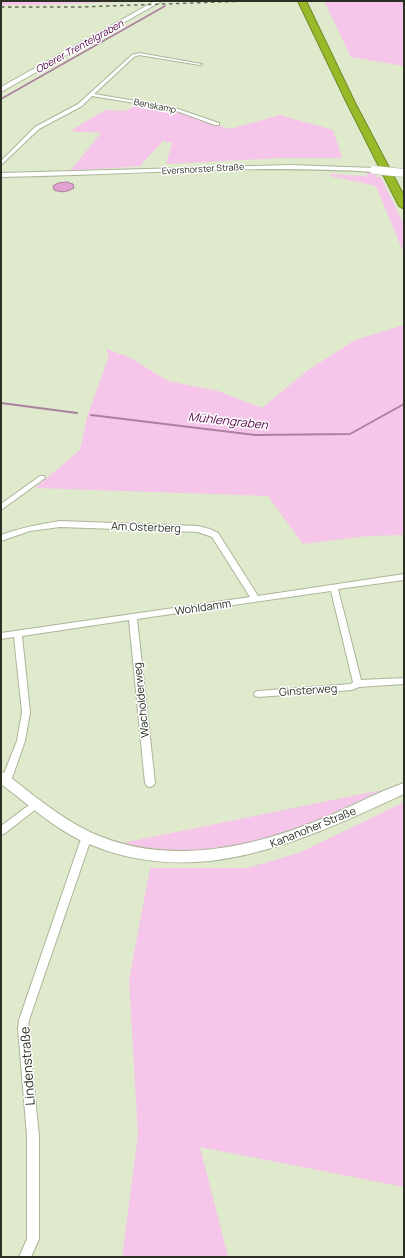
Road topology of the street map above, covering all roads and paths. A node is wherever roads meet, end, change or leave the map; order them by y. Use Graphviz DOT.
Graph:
graph roads {
  1 [pos="159,1"];
  2 [pos="302,1"];
  3 [pos="311,1"];
  4 [pos="200,64"];
  5 [pos="1,90"];
  6 [pos="91,95"];
  7 [pos="217,124"];
  8 [pos="382,143"];
  9 [pos="393,163"];
  10 [pos="1,164"];
  11 [pos="404,172"];
  12 [pos="1,175"];
  13 [pos="404,183"];
  14 [pos="404,206"];
  15 [pos="42,478"];
  16 [pos="1,508"];
  17 [pos="1,538"];
  18 [pos="404,577"];
  19 [pos="334,588"];
  20 [pos="256,599"];
  21 [pos="133,617"];
  22 [pos="18,633"];
  23 [pos="1,636"];
  24 [pos="404,681"];
  25 [pos="358,684"];
  26 [pos="258,694"];
  27 [pos="4,779"];
  28 [pos="150,783"];
  29 [pos="404,788"];
  30 [pos="37,803"];
  31 [pos="1,831"];
  32 [pos="87,836"];
  33 [pos="25,1257"];
  1 -- 5 [label="main road"];
  2 -- 14 [label="highway"];
  3 -- 8 [label="highway"];
  4 -- 6 [label="street"];
  6 -- 7 [label="street, Benskamp"];
  6 -- 10 [label="street"];
  9 -- 13 [label="highway"];
  11 -- 12 [label="street, Evershorster Straße, bridge"];
  15 -- 16 [label="street"];
  17 -- 20 [label="street, Am Osterberg"];
  18 -- 19 [label="street, Wohldamm"];
  19 -- 20 [label="street, Wohldamm"];
  19 -- 25 [label="street"];
  20 -- 21 [label="street, Wohldamm"];
  21 -- 22 [label="street, Wohldamm"];
  21 -- 28 [label="street, Wacholderweg"];
  22 -- 23 [label="street, Wohldamm"];
  22 -- 27 [label="street"];
  24 -- 25 [label="street, Ginsterweg"];
  25 -- 26 [label="street, Ginsterweg"];
  27 -- 30 [label="street, Kananoher Straße"];
  29 -- 32 [label="street, Kananoher Straße"];
  30 -- 31 [label="street"];
  30 -- 32 [label="street, Kananoher Straße"];
  32 -- 33 [label="street, Lindenstraße"];
}
